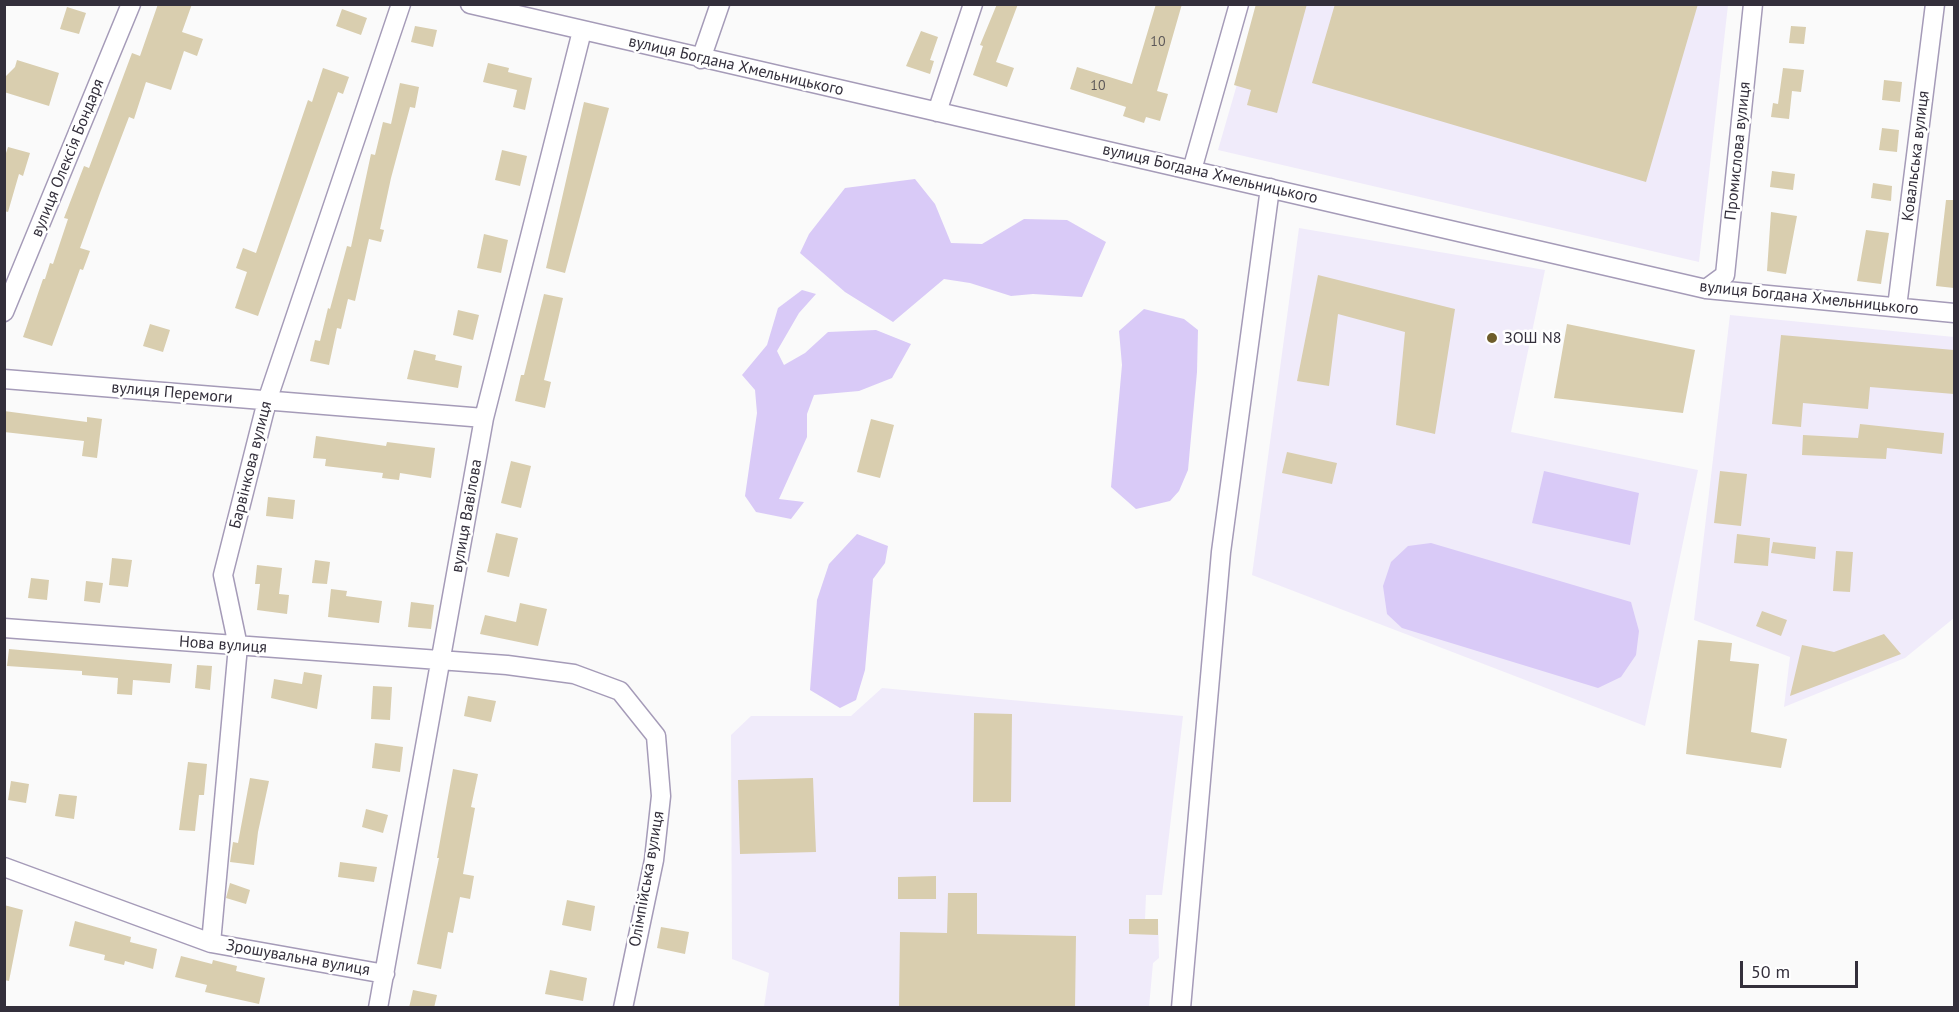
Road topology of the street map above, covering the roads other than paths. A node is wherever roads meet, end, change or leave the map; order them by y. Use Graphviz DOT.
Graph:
graph roads {
  1 [pos="131,4"];
  2 [pos="401,4"];
  3 [pos="470,4"];
  4 [pos="720,4"];
  5 [pos="973,4"];
  6 [pos="1239,4"];
  7 [pos="1753,4"];
  8 [pos="1935,4"];
  9 [pos="582,31"];
  10 [pos="701,58"];
  11 [pos="937,112"];
  12 [pos="1192,170"];
  13 [pos="1270,188"];
  14 [pos="1706,289"];
  15 [pos="1897,308"];
  16 [pos="4,312"];
  17 [pos="1954,313"];
  18 [pos="4,379"];
  19 [pos="267,401"];
  20 [pos="484,418"];
  21 [pos="4,628"];
  22 [pos="238,646"];
  23 [pos="442,661"];
  24 [pos="4,867"];
  25 [pos="211,943"];
  26 [pos="385,974"];
  27 [pos="378,1008"];
  28 [pos="622,1008"];
  29 [pos="1181,1008"];
  1 -- 16 [label="street, вулиця Олексія Бондаря"];
  2 -- 19 [label="street, Барвінкова вулиця"];
  3 -- 9 [label="street, вулиця Богдана Хмельницького"];
  4 -- 10 [label="street"];
  5 -- 11 [label="street"];
  6 -- 12 [label="street"];
  7 -- 14 [label="street, Промислова вулиця"];
  8 -- 15 [label="street, Ковальська вулиця"];
  9 -- 10 [label="street, вулиця Богдана Хмельницького"];
  9 -- 20 [label="street, вулиця Вавілова"];
  10 -- 11 [label="street, вулиця Богдана Хмельницького"];
  11 -- 12 [label="street, вулиця Богдана Хмельницького"];
  12 -- 13 [label="street, вулиця Богдана Хмельницького"];
  13 -- 14 [label="street, вулиця Богдана Хмельницького"];
  13 -- 29 [label="street"];
  14 -- 15 [label="street, вулиця Богдана Хмельницького"];
  15 -- 17 [label="street, вулиця Богдана Хмельницького"];
  18 -- 19 [label="street, вулиця Перемоги"];
  19 -- 20 [label="street, вулиця Перемоги"];
  19 -- 22 [label="street, Барвінкова вулиця"];
  20 -- 23 [label="street, вулиця Вавілова"];
  21 -- 22 [label="street, Нова вулиця"];
  22 -- 23 [label="street, Нова вулиця"];
  22 -- 25 [label="street, Барвінкова вулиця"];
  23 -- 26 [label="street, вулиця Вавілова"];
  23 -- 28 [label="street, Олімпійська вулиця"];
  24 -- 25 [label="street, Зрошувальна вулиця"];
  25 -- 26 [label="street, Зрошувальна вулиця"];
  26 -- 27 [label="street, вулиця Вавілова"];
}
